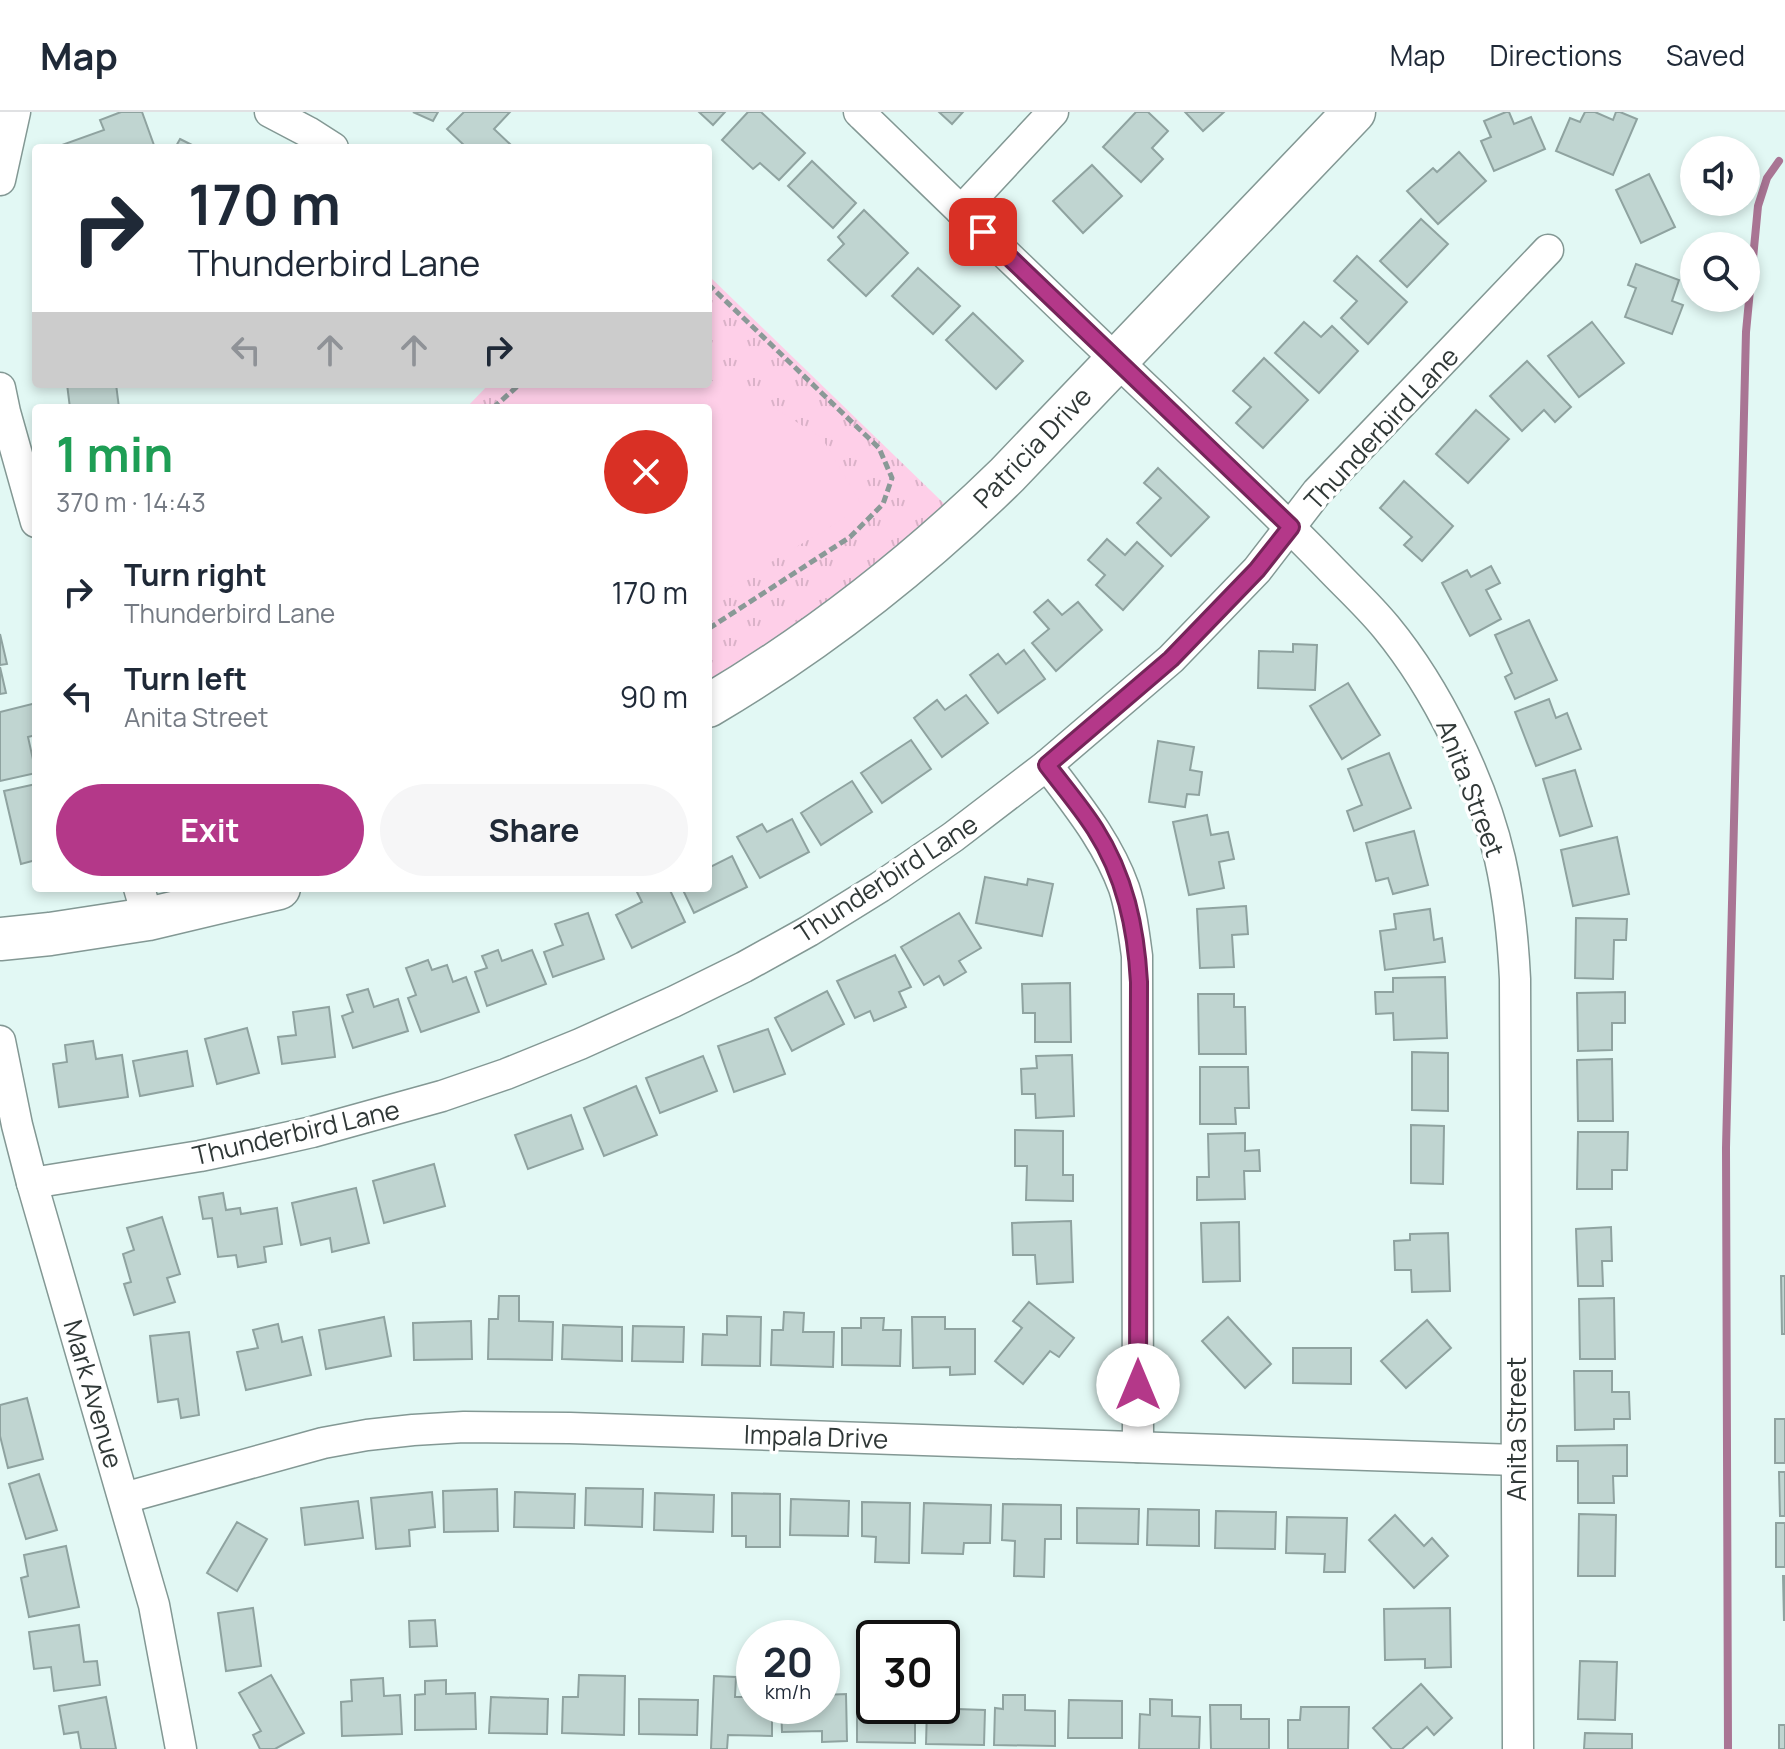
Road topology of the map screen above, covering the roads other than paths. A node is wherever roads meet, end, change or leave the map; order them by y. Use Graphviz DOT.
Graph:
graph roads {
  1 [pos="15,112"];
  2 [pos="270,112"];
  3 [pos="859,112"];
  4 [pos="1053,112"];
  5 [pos="1354,112"];
  6 [pos="327,144"];
  7 [pos="0,180"];
  8 [pos="961,211"];
  9 [pos="1548,250"];
  10 [pos="1116,361"];
  11 [pos="0,388"];
  12 [pos="32,508"];
  13 [pos="1291,527"];
  14 [pos="712,703"];
  15 [pos="1047,765"];
  16 [pos="245,892"];
  17 [pos="144,904"];
  18 [pos="0,939"];
  19 [pos="0,1041"];
  20 [pos="32,1183"];
  21 [pos="1138,1447"];
  22 [pos="1516,1460"];
  23 [pos="124,1498"];
  24 [pos="181,1749"];
  25 [pos="1518,1749"];
  1 -- 7 [label="street"];
  2 -- 6 [label="street"];
  3 -- 8 [label="street, Anita Street"];
  4 -- 8 [label="street"];
  5 -- 10 [label="street, Patricia Drive"];
  8 -- 10 [label="street, Anita Street"];
  9 -- 13 [label="street, Thunderbird Lane"];
  10 -- 13 [label="street, Anita Street"];
  10 -- 14 [label="street, Patricia Drive"];
  11 -- 12 [label="street"];
  13 -- 15 [label="street, Thunderbird Lane"];
  13 -- 22 [label="street, Anita Street"];
  15 -- 20 [label="street, Thunderbird Lane"];
  15 -- 21 [label="street"];
  16 -- 17 [label="street"];
  17 -- 18 [label="street"];
  19 -- 20 [label="street, Mark Avenue"];
  20 -- 23 [label="street, Mark Avenue"];
  21 -- 22 [label="street, Impala Drive"];
  21 -- 23 [label="street, Impala Drive"];
  22 -- 25 [label="street, Anita Street"];
  23 -- 24 [label="street, Mark Avenue"];
}
